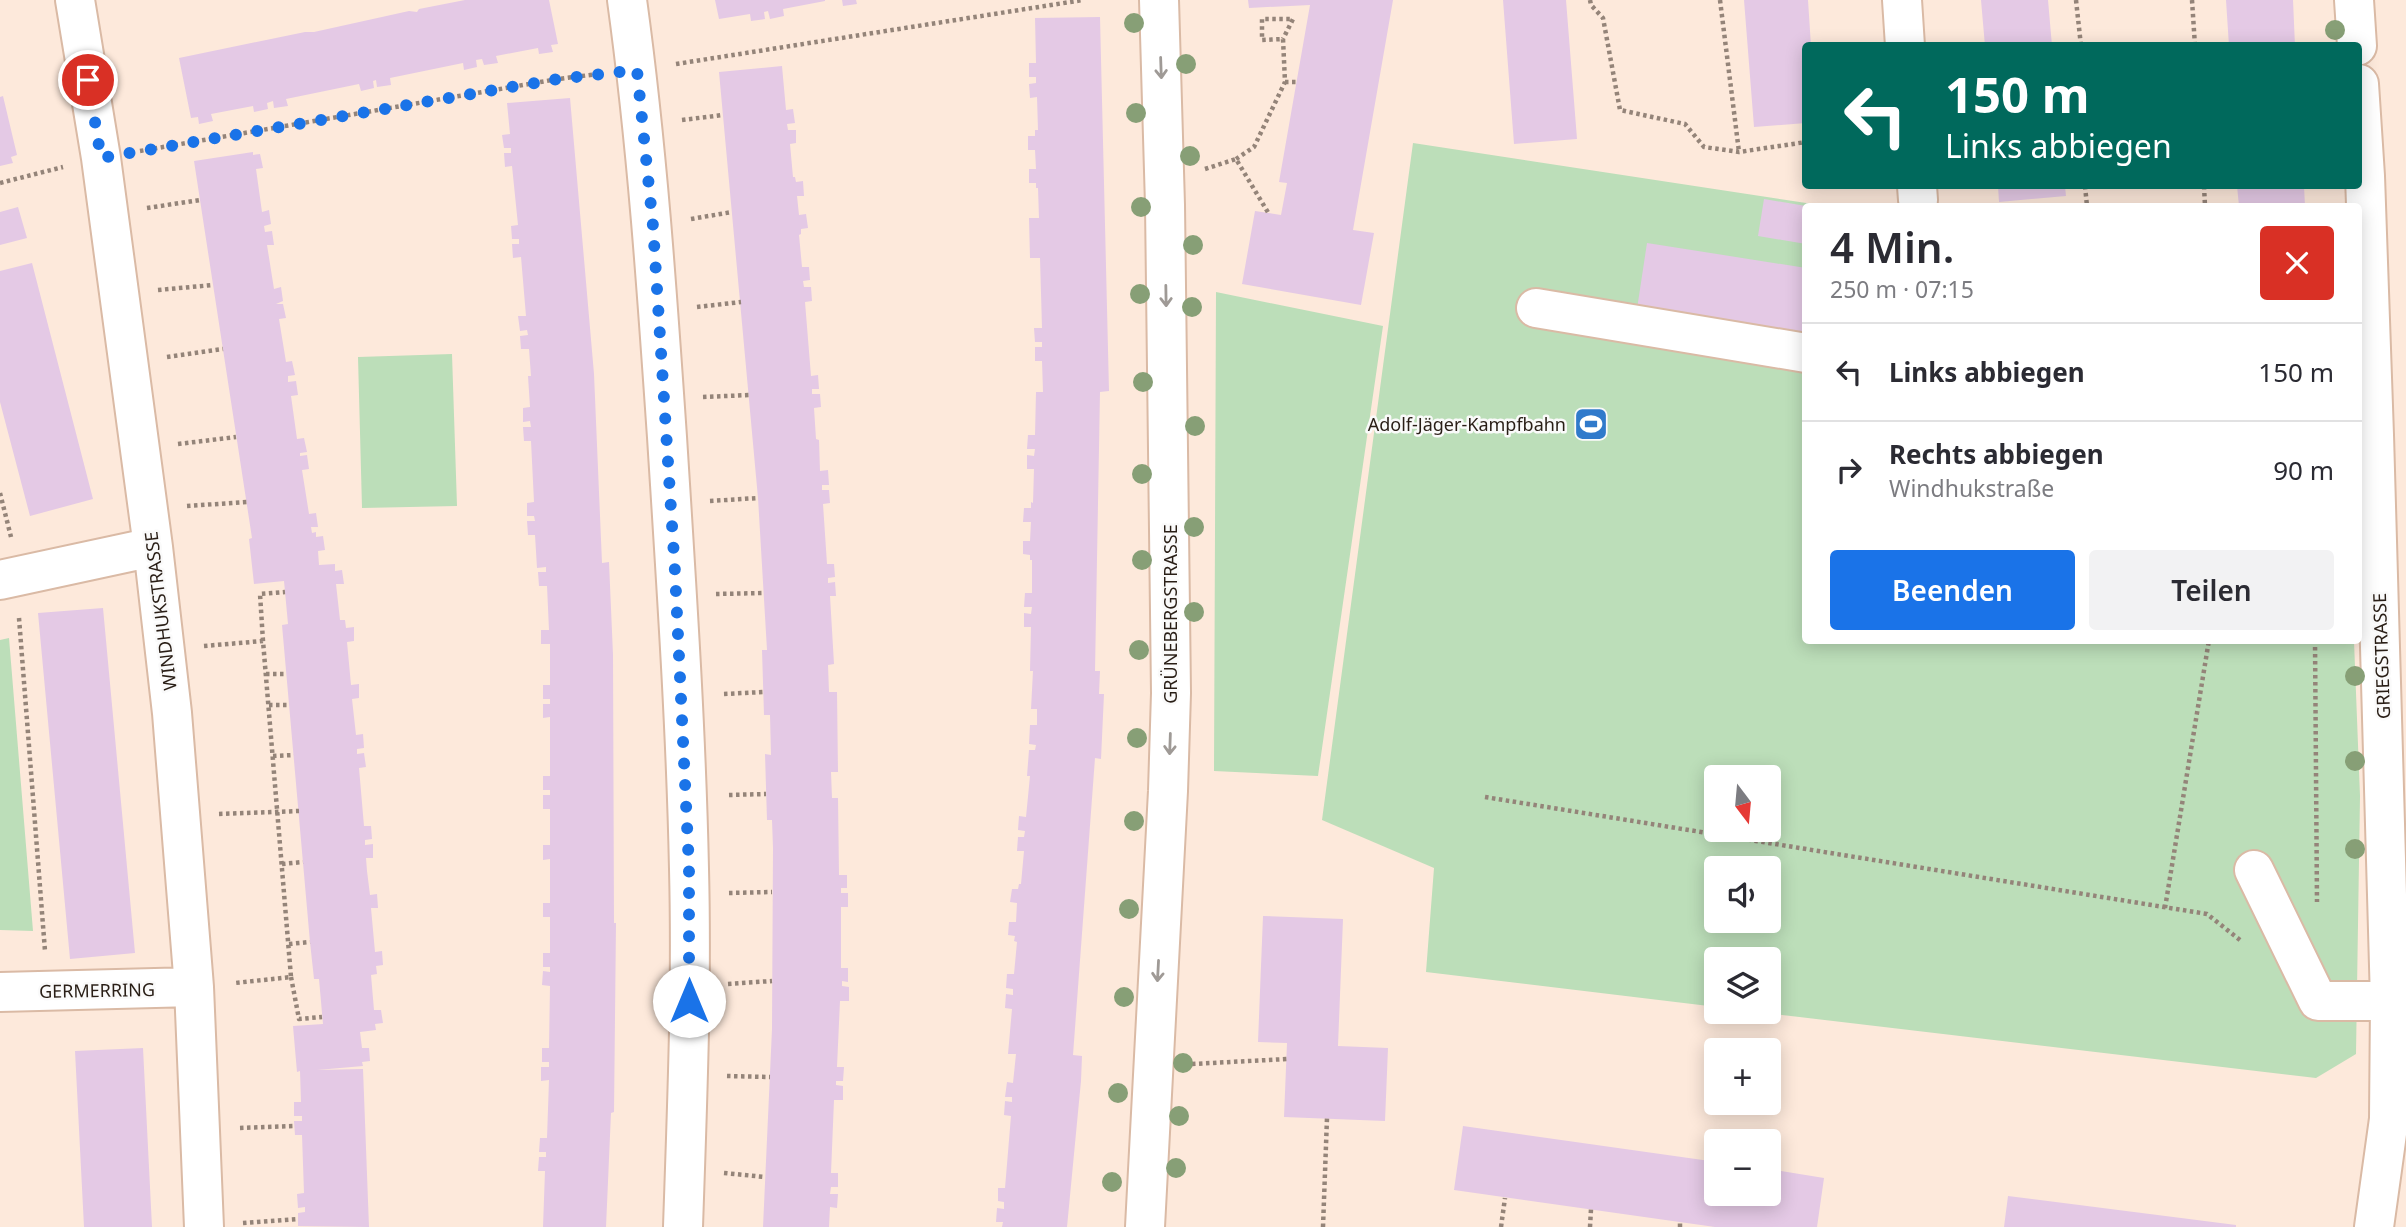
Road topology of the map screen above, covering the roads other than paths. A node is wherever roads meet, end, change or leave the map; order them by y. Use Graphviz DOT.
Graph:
graph roads {
  1 [pos="75,0"];
  2 [pos="626,0"];
  3 [pos="1160,0"];
  4 [pos="1902,0"];
  5 [pos="2354,0"];
  6 [pos="1905,42"];
  7 [pos="2357,42"];
  8 [pos="2362,130"];
  9 [pos="1536,308"];
  10 [pos="1802,352"];
  11 [pos="2367,435"];
  12 [pos="153,547"];
  13 [pos="10,577"];
  14 [pos="2395,792"];
  15 [pos="2254,870"];
  16 [pos="194,987"];
  17 [pos="0,992"];
  18 [pos="2390,1002"];
  19 [pos="2398,1126"];
  20 [pos="204,1227"];
  21 [pos="683,1227"];
  22 [pos="1145,1227"];
  23 [pos="2374,1227"];
  1 -- 12 [label="street, WINDHUKSTRASSE"];
  2 -- 21 [label="street"];
  3 -- 22 [label="street, GRÜNEBERGSTRASSE, one-way"];
  4 -- 6 [label="street"];
  5 -- 7 [label="street"];
  8 -- 11 [label="street, GRIEGSTRASSE"];
  9 -- 10 [label="street"];
  11 -- 14 [label="street, GRIEGSTRASSE"];
  12 -- 13 [label="street"];
  12 -- 16 [label="street, WINDHUKSTRASSE"];
  14 -- 18 [label="street, GRIEGSTRASSE"];
  15 -- 18 [label="street"];
  16 -- 17 [label="street, GERMERRING"];
  16 -- 20 [label="street, WINDHUKSTRASSE"];
  18 -- 19 [label="street, GRIEGSTRASSE"];
  19 -- 23 [label="street, GRIEGSTRASSE"];
}
